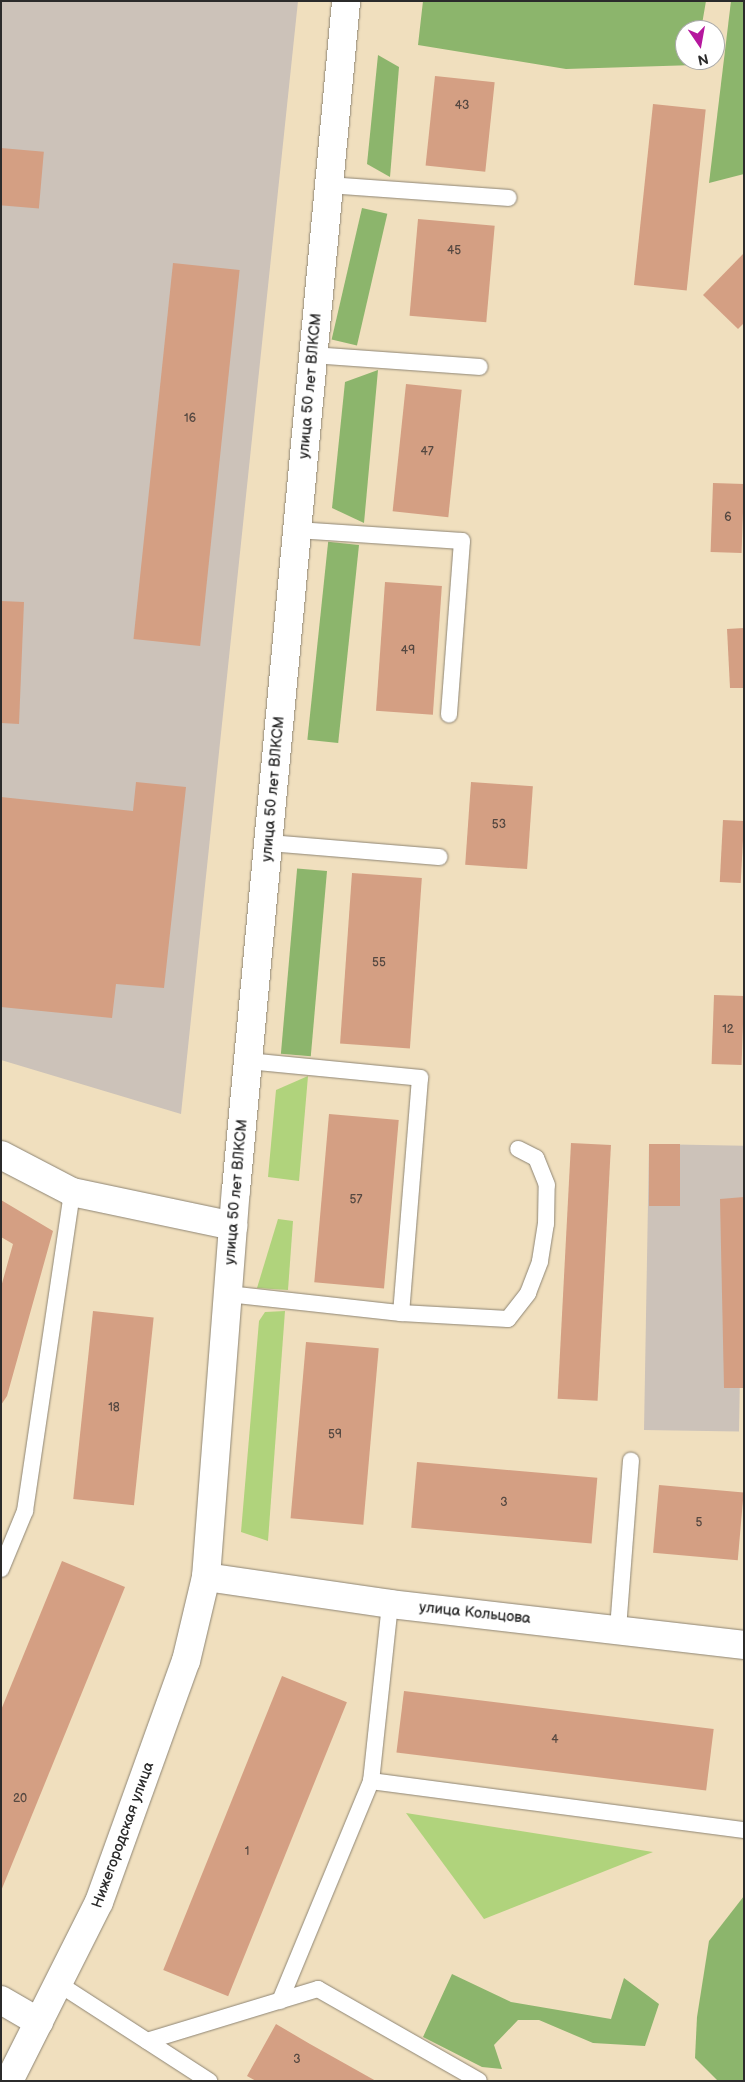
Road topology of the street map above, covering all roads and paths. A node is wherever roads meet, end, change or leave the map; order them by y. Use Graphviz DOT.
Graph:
graph roads {
  1 [pos="346,1"];
  2 [pos="329,185"];
  3 [pos="509,198"];
  4 [pos="313,355"];
  5 [pos="480,367"];
  6 [pos="296,530"];
  7 [pos="449,715"];
  8 [pos="268,843"];
  9 [pos="439,857"];
  10 [pos="248,1060"];
  11 [pos="518,1149"];
  12 [pos="1,1155"];
  13 [pos="72,1192"];
  14 [pos="233,1226"];
  15 [pos="228,1294"];
  16 [pos="401,1313"];
  17 [pos="631,1460"];
  18 [pos="1,1569"];
  19 [pos="206,1577"];
  20 [pos="390,1604"];
  21 [pos="618,1629"];
  22 [pos="744,1645"];
  23 [pos="371,1780"];
  24 [pos="744,1830"];
  25 [pos="59,1984"];
  26 [pos="1,2000"];
  27 [pos="280,2001"];
  28 [pos="39,2022"];
  29 [pos="147,2041"];
  30 [pos="9,2081"];
  31 [pos="209,2081"];
  32 [pos="479,2081"];
  1 -- 2 [label="street, улица 50 лет ВЛКСМ"];
  2 -- 3 [label="lane"];
  2 -- 4 [label="street, улица 50 лет ВЛКСМ"];
  4 -- 5 [label="lane"];
  4 -- 6 [label="street, улица 50 лет ВЛКСМ"];
  6 -- 7 [label="lane"];
  6 -- 8 [label="street, улица 50 лет ВЛКСМ"];
  8 -- 9 [label="lane"];
  8 -- 10 [label="street, улица 50 лет ВЛКСМ"];
  10 -- 14 [label="street, улица 50 лет ВЛКСМ"];
  10 -- 16 [label="lane"];
  11 -- 16 [label="lane"];
  12 -- 13 [label="street"];
  13 -- 14 [label="street"];
  13 -- 18 [label="lane"];
  14 -- 15 [label="street, улица 50 лет ВЛКСМ"];
  15 -- 16 [label="lane"];
  15 -- 19 [label="street, улица 50 лет ВЛКСМ"];
  17 -- 21 [label="lane"];
  19 -- 20 [label="street, улица Кольцова"];
  19 -- 25 [label="street, Нижегородская улица"];
  20 -- 21 [label="street, улица Кольцова"];
  20 -- 23 [label="lane"];
  21 -- 22 [label="street, улица Кольцова"];
  23 -- 24 [label="lane"];
  23 -- 27 [label="lane"];
  25 -- 28 [label="street, Нижегородская улица"];
  25 -- 29 [label="lane"];
  26 -- 28 [label="street"];
  27 -- 29 [label="lane"];
  27 -- 32 [label="lane"];
  28 -- 30 [label="street, Нижегородская улица"];
  29 -- 31 [label="lane"];
}
